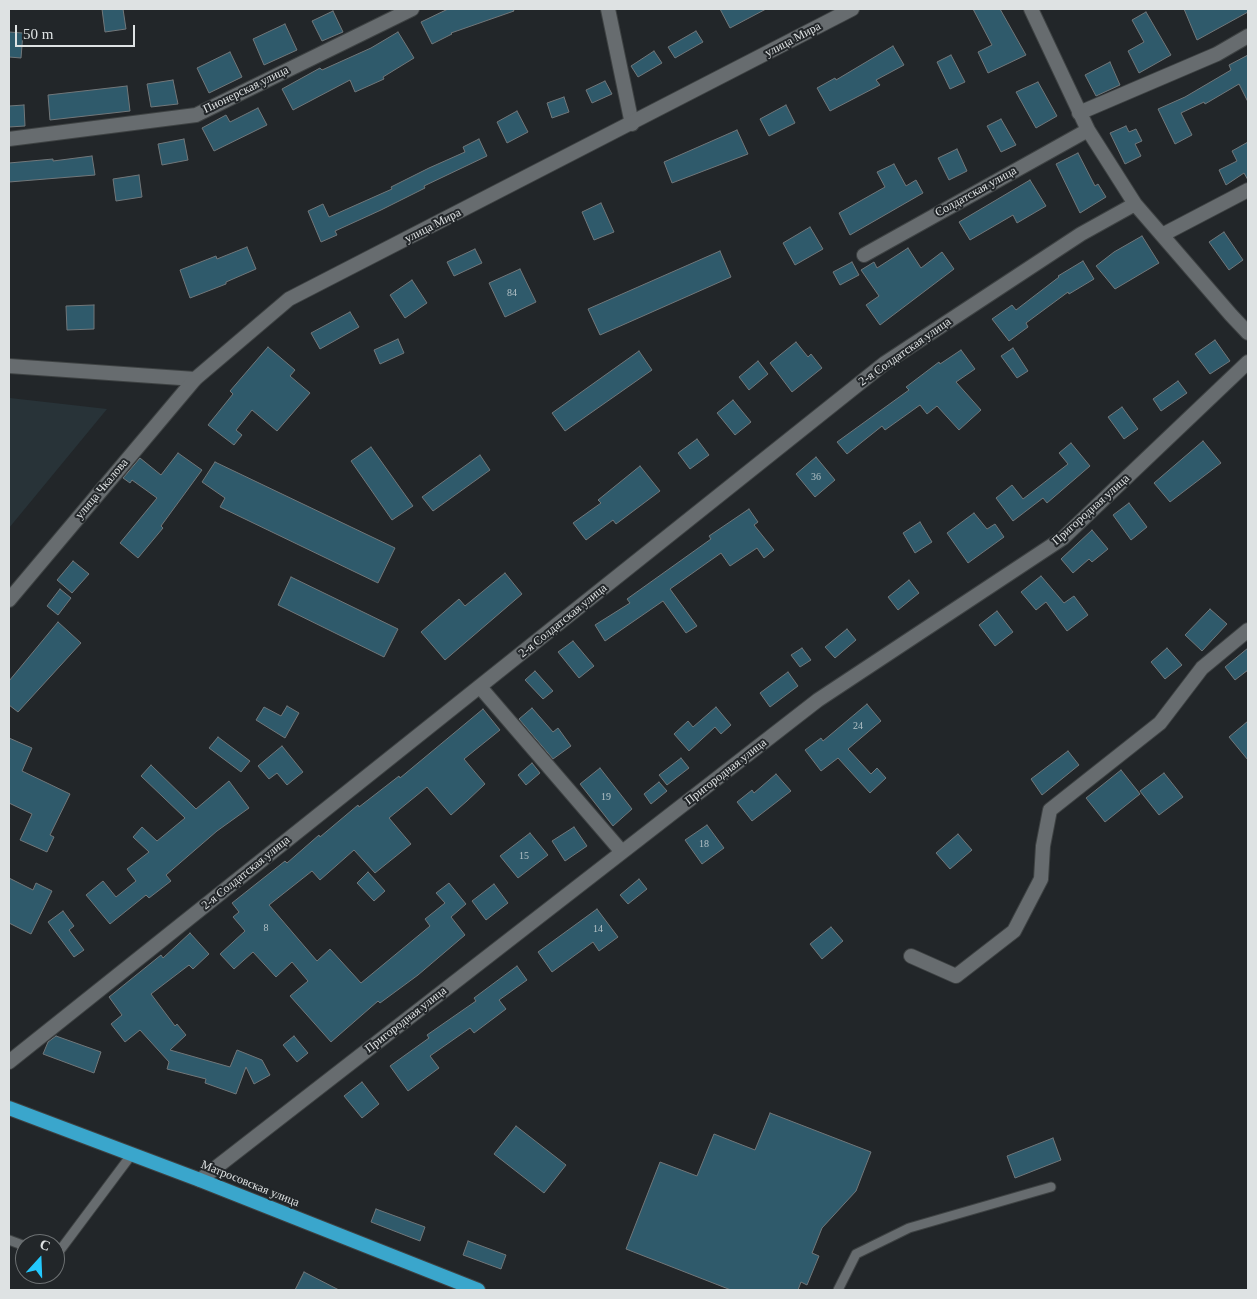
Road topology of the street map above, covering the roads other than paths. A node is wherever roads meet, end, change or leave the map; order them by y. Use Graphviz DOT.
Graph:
graph roads {
  1 [pos="412,9"];
  2 [pos="608,9"];
  3 [pos="852,9"];
  4 [pos="1031,9"];
  5 [pos="1248,36"];
  6 [pos="1079,112"];
  7 [pos="632,124"];
  8 [pos="1088,130"];
  9 [pos="9,139"];
  10 [pos="1248,190"];
  11 [pos="1135,204"];
  12 [pos="1162,235"];
  13 [pos="864,254"];
  14 [pos="1248,333"];
  15 [pos="1248,362"];
  16 [pos="9,366"];
  17 [pos="196,379"];
  18 [pos="9,600"];
  19 [pos="1248,630"];
  20 [pos="480,687"];
  21 [pos="622,852"];
  22 [pos="911,956"];
  23 [pos="9,1062"];
  24 [pos="9,1108"];
  25 [pos="132,1154"];
  26 [pos="200,1180"];
  27 [pos="1051,1187"];
  28 [pos="65,1244"];
  29 [pos="478,1290"];
  30 [pos="838,1290"];
  1 -- 9 [label="street, Пионерская улица"];
  2 -- 7 [label="street"];
  3 -- 7 [label="street, улица Мира"];
  4 -- 6 [label="street"];
  5 -- 6 [label="street"];
  6 -- 8 [label="street"];
  7 -- 17 [label="street, улица Мира"];
  8 -- 11 [label="street"];
  8 -- 13 [label="street, Солдатская улица"];
  10 -- 12 [label="street"];
  11 -- 12 [label="street"];
  11 -- 20 [label="street, 2-я Солдатская улица"];
  12 -- 14 [label="street"];
  15 -- 21 [label="street, Пригородная улица"];
  16 -- 17 [label="street"];
  17 -- 18 [label="street, улица Чкалова"];
  19 -- 22 [label="street"];
  20 -- 21 [label="street"];
  20 -- 23 [label="street, 2-я Солдатская улица"];
  21 -- 26 [label="street, Пригородная улица"];
  24 -- 25 [label="highway, Матросовская улица"];
  25 -- 26 [label="highway, Матросовская улица"];
  25 -- 28 [label="lane"];
  26 -- 29 [label="highway, Матросовская улица"];
  27 -- 30 [label="lane"];
}
